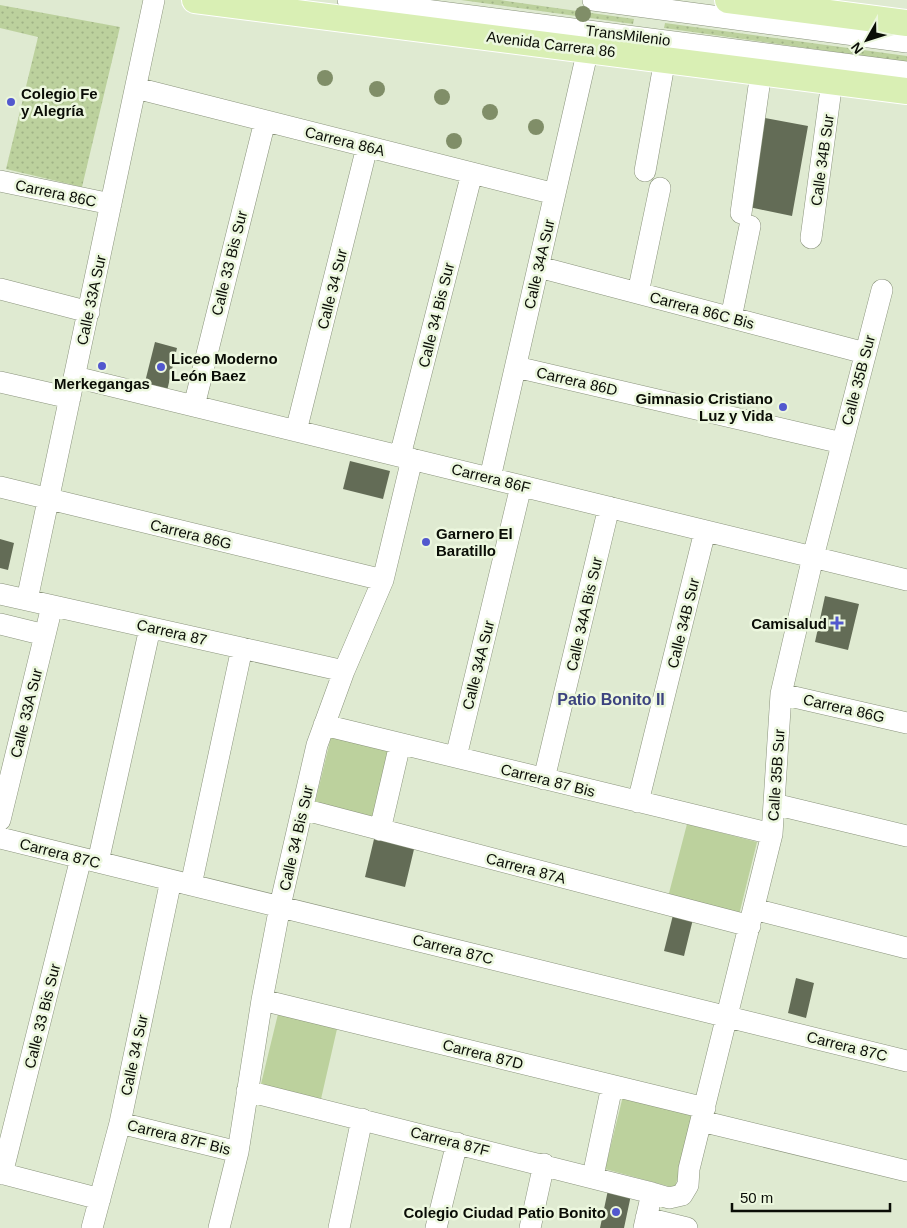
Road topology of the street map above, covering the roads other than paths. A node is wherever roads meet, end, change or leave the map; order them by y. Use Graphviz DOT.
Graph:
graph roads {
  1 [pos="154,0"];
  2 [pos="195,0"];
  3 [pos="348,0"];
  4 [pos="592,0"];
  5 [pos="728,0"];
  6 [pos="907,23"];
  7 [pos="907,42"];
  8 [pos="588,49"];
  9 [pos="665,59"];
  10 [pos="761,72"];
  11 [pos="907,72"];
  12 [pos="832,81"];
  13 [pos="136,88"];
  14 [pos="907,91"];
  15 [pos="265,121"];
  16 [pos="367,147"];
  17 [pos="645,171"];
  18 [pos="472,174"];
  19 [pos="0,182"];
  20 [pos="660,188"];
  21 [pos="555,194"];
  22 [pos="111,204"];
  23 [pos="811,238"];
  24 [pos="539,267"];
  25 [pos="0,289"];
  26 [pos="882,290"];
  27 [pos="638,293"];
  28 [pos="89,312"];
  29 [pos="731,318"];
  30 [pos="865,354"];
  31 [pos="516,367"];
  32 [pos="75,377"];
  33 [pos="0,382"];
  34 [pos="70,398"];
  35 [pos="194,406"];
  36 [pos="296,431"];
  37 [pos="842,443"];
  38 [pos="406,458"];
  39 [pos="490,478"];
  40 [pos="521,486"];
  41 [pos="0,487"];
  42 [pos="49,499"];
  43 [pos="609,507"];
  44 [pos="705,531"];
  45 [pos="812,557"];
  46 [pos="383,580"];
  47 [pos="907,580"];
  48 [pos="0,594"];
  49 [pos="27,600"];
  50 [pos="52,606"];
  51 [pos="0,624"];
  52 [pos="150,628"];
  53 [pos="45,635"];
  54 [pos="242,648"];
  55 [pos="344,671"];
  56 [pos="781,694"];
  57 [pos="907,723"];
  58 [pos="324,725"];
  59 [pos="9,743"];
  60 [pos="400,744"];
  61 [pos="456,758"];
  62 [pos="544,779"];
  63 [pos="638,802"];
  64 [pos="774,804"];
  65 [pos="302,809"];
  66 [pos="0,820"];
  67 [pos="380,830"];
  68 [pos="772,834"];
  69 [pos="907,836"];
  70 [pos="0,838"];
  71 [pos="89,860"];
  72 [pos="181,882"];
  73 [pos="280,906"];
  74 [pos="752,918"];
  75 [pos="907,948"];
  76 [pos="262,1000"];
  77 [pos="727,1016"];
  78 [pos="907,1060"];
  79 [pos="612,1086"];
  80 [pos="247,1091"];
  81 [pos="703,1114"];
  82 [pos="362,1119"];
  83 [pos="120,1123"];
  84 [pos="457,1143"];
  85 [pos="238,1152"];
  86 [pos="544,1164"];
  87 [pos="907,1170"];
  88 [pos="1,1174"];
  89 [pos="593,1176"];
  90 [pos="652,1193"];
  91 [pos="100,1199"];
  92 [pos="645,1223"];
  93 [pos="677,1227"];
  94 [pos="92,1228"];
  95 [pos="219,1228"];
  96 [pos="339,1228"];
  97 [pos="436,1228"];
  98 [pos="530,1228"];
  1 -- 13 [label="street, Calle 33A Sur"];
  2 -- 8 [label="main road, Avenida Carrera 86"];
  3 -- 11 [label="street, TransMilenio"];
  4 -- 7 [label="street, TransMilenio"];
  5 -- 6 [label="main road"];
  8 -- 9 [label="main road, Avenida Carrera 86"];
  8 -- 21 [label="street, Calle 34A Sur"];
  9 -- 10 [label="main road, Avenida Carrera 86"];
  9 -- 17 [label="street"];
  10 -- 12 [label="main road, Avenida Carrera 86"];
  10 -- 29 [label="street"];
  12 -- 14 [label="main road, Avenida Carrera 86"];
  12 -- 23 [label="street, Calle 34B Sur"];
  13 -- 15 [label="street, Carrera 86A"];
  13 -- 22 [label="street, Calle 33A Sur"];
  15 -- 16 [label="street, Carrera 86A"];
  15 -- 35 [label="street, Calle 33 Bis Sur"];
  16 -- 18 [label="street, Carrera 86A"];
  16 -- 36 [label="street, Calle 34 Sur"];
  18 -- 21 [label="street, Carrera 86A"];
  18 -- 38 [label="street, Calle 34 Bis Sur"];
  19 -- 22 [label="street, Carrera 86C"];
  20 -- 27 [label="street"];
  21 -- 24 [label="street, Calle 34A Sur"];
  22 -- 28 [label="street, Calle 33A Sur"];
  24 -- 27 [label="street, Carrera 86C Bis"];
  24 -- 31 [label="street, Calle 34A Sur"];
  25 -- 28 [label="street"];
  26 -- 30 [label="street, Calle 35B Sur"];
  27 -- 29 [label="street, Carrera 86C Bis"];
  28 -- 32 [label="street, Calle 33A Sur"];
  29 -- 30 [label="street, Carrera 86C Bis"];
  30 -- 37 [label="street, Calle 35B Sur"];
  31 -- 37 [label="street, Carrera 86D"];
  31 -- 39 [label="street, Calle 34A Sur"];
  32 -- 34 [label="street, Calle 33A Sur"];
  32 -- 35 [label="street, Carrera 86F"];
  33 -- 34 [label="street"];
  34 -- 42 [label="street, Calle 33A Sur"];
  35 -- 36 [label="street, Carrera 86F"];
  36 -- 38 [label="street, Carrera 86F"];
  37 -- 45 [label="street, Calle 35B Sur"];
  38 -- 39 [label="street, Carrera 86F"];
  38 -- 46 [label="street, Calle 34 Bis Sur"];
  39 -- 40 [label="street, Carrera 86F"];
  40 -- 43 [label="street, Carrera 86F"];
  40 -- 61 [label="street, Calle 34A Sur"];
  41 -- 42 [label="street, Carrera 86G"];
  42 -- 46 [label="street, Carrera 86G"];
  42 -- 49 [label="street, Calle 33A Sur"];
  43 -- 44 [label="street, Carrera 86F"];
  43 -- 62 [label="street, Calle 34A Bis Sur"];
  44 -- 45 [label="street, Carrera 86F"];
  44 -- 63 [label="street, Calle 34B Sur"];
  45 -- 47 [label="street, Carrera 86F"];
  45 -- 56 [label="street, Calle 35B Sur"];
  46 -- 55 [label="street, Calle 34 Bis Sur"];
  48 -- 49 [label="street, Carrera 87"];
  49 -- 50 [label="street, Carrera 87"];
  50 -- 52 [label="street, Carrera 87"];
  50 -- 53 [label="street, Calle 33A Sur"];
  51 -- 53 [label="street"];
  52 -- 54 [label="street, Carrera 87"];
  52 -- 71 [label="street, Calle 33 Bis Sur"];
  53 -- 59 [label="street, Calle 33A Sur"];
  54 -- 55 [label="street, Carrera 87"];
  54 -- 72 [label="street, Calle 34 Sur"];
  55 -- 58 [label="street, Calle 34 Bis Sur"];
  56 -- 57 [label="street, Carrera 86G"];
  56 -- 64 [label="street, Calle 35B Sur"];
  58 -- 60 [label="street, Carrera 87 Bis"];
  58 -- 65 [label="street, Calle 34 Bis Sur"];
  59 -- 66 [label="street, Calle 33A Sur"];
  60 -- 61 [label="street, Carrera 87 Bis"];
  60 -- 67 [label="street"];
  61 -- 62 [label="street, Carrera 87 Bis"];
  62 -- 63 [label="street, Carrera 87 Bis"];
  63 -- 68 [label="street, Carrera 87 Bis"];
  64 -- 68 [label="street, Calle 35B Sur"];
  64 -- 69 [label="street"];
  65 -- 67 [label="street, Carrera 87A"];
  65 -- 73 [label="street, Calle 34 Bis Sur"];
  67 -- 74 [label="street, Carrera 87A"];
  68 -- 74 [label="street, Calle 35B Sur"];
  70 -- 71 [label="street, Carrera 87C"];
  71 -- 72 [label="street, Carrera 87C"];
  71 -- 88 [label="street, Calle 33 Bis Sur"];
  72 -- 73 [label="street, Carrera 87C"];
  72 -- 83 [label="street, Calle 34 Sur"];
  73 -- 76 [label="street, Calle 34 Bis Sur"];
  73 -- 77 [label="street, Carrera 87C"];
  74 -- 75 [label="street, Carrera 87A"];
  74 -- 77 [label="street, Calle 35B Sur"];
  76 -- 79 [label="street, Carrera 87D"];
  76 -- 80 [label="street, Calle 34 Bis Sur"];
  77 -- 78 [label="street, Carrera 87C"];
  77 -- 81 [label="street, Calle 35B Sur"];
  79 -- 81 [label="street, Carrera 87D"];
  79 -- 89 [label="street"];
  80 -- 82 [label="street, Carrera 87F"];
  80 -- 85 [label="street, Calle 34 Bis Sur"];
  81 -- 87 [label="street, Carrera 87D"];
  81 -- 90 [label="street, Calle 35B Sur"];
  82 -- 84 [label="street, Carrera 87F"];
  82 -- 96 [label="street"];
  83 -- 85 [label="street, Carrera 87F Bis"];
  83 -- 91 [label="street, Calle 34 Sur"];
  84 -- 86 [label="street, Carrera 87F"];
  84 -- 97 [label="street"];
  85 -- 95 [label="street, Calle 34 Bis Sur"];
  86 -- 89 [label="street, Carrera 87F"];
  86 -- 98 [label="street"];
  88 -- 91 [label="street"];
  89 -- 90 [label="street, Carrera 87F"];
  90 -- 92 [label="street"];
  91 -- 94 [label="street, Calle 34 Sur"];
  92 -- 93 [label="street"];
}
